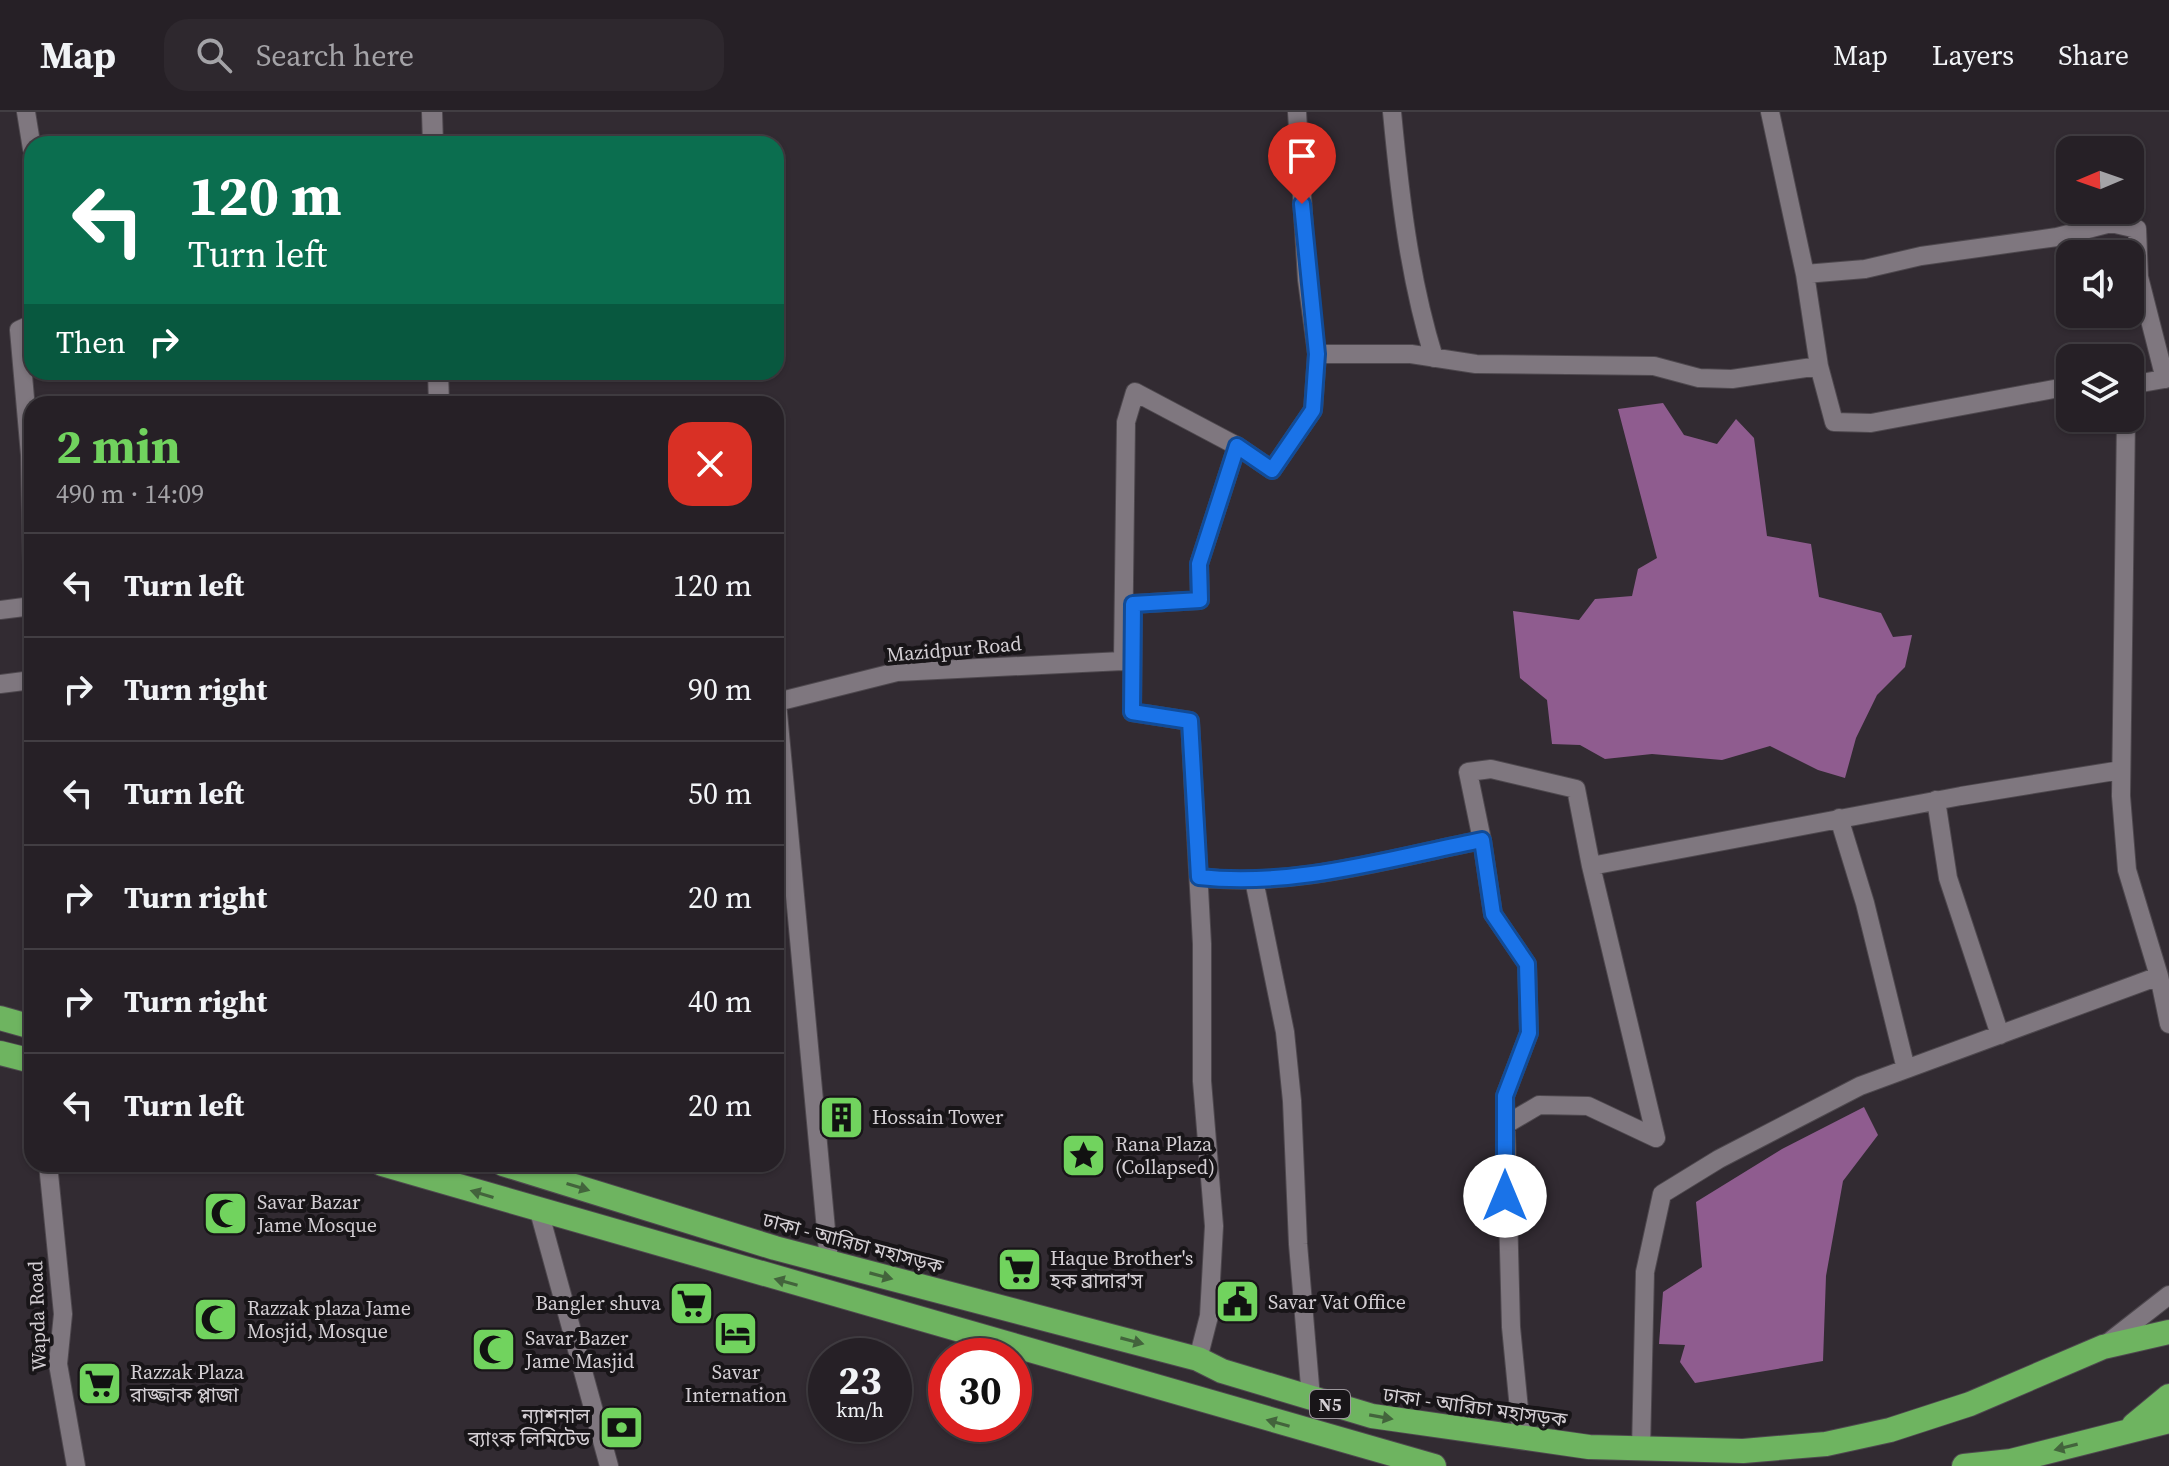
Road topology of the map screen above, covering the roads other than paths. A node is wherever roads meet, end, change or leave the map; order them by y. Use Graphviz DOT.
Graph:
graph roads {
  1 [pos="26,112"];
  2 [pos="432,112"];
  3 [pos="1297,112"];
  4 [pos="1392,112"];
  5 [pos="1770,112"];
  6 [pos="30,136"];
  7 [pos="433,136"];
  8 [pos="1805,274"];
  9 [pos="24,328"];
  10 [pos="1317,354"];
  11 [pos="1434,358"];
  12 [pos="1819,366"];
  13 [pos="2167,378"];
  14 [pos="2144,382"];
  15 [pos="2056,389"];
  16 [pos="25,396"];
  17 [pos="2126,432"];
  18 [pos="1237,446"];
  19 [pos="24,607"];
  20 [pos="0,610"];
  21 [pos="24,681"];
  22 [pos="0,684"];
  23 [pos="784,700"];
  24 [pos="2121,770"];
  25 [pos="784,777"];
  26 [pos="1936,800"];
  27 [pos="1839,818"];
  28 [pos="1482,840"];
  29 [pos="1591,866"];
  30 [pos="1199,877"];
  31 [pos="1254,880"];
  32 [pos="2159,976"];
  33 [pos="0,1018"];
  34 [pos="2169,1024"];
  35 [pos="24,1025"];
  36 [pos="2000,1035"];
  37 [pos="0,1053"];
  38 [pos="24,1059"];
  39 [pos="1906,1069"];
  40 [pos="1505,1125"];
  41 [pos="49,1172"];
  42 [pos="409,1172"];
  43 [pos="532,1172"];
  44 [pos="539,1211"];
  45 [pos="829,1262"];
  46 [pos="2169,1295"];
  47 [pos="2169,1332"];
  48 [pos="2132,1340"];
  49 [pos="2169,1345"];
  50 [pos="2103,1347"];
  51 [pos="1198,1359"];
  52 [pos="2169,1396"];
  53 [pos="1311,1398"];
  54 [pos="2169,1421"];
  55 [pos="2123,1433"];
  56 [pos="1522,1440"];
  57 [pos="1641,1450"];
  58 [pos="1980,1465"];
  59 [pos="76,1466"];
  60 [pos="609,1466"];
  61 [pos="1434,1466"];
  1 -- 6 [label="street"];
  2 -- 7 [label="street"];
  3 -- 10 [label="street"];
  4 -- 11 [label="street"];
  5 -- 8 [label="street"];
  8 -- 12 [label="street"];
  8 -- 13 [label="street"];
  9 -- 16 [label="street"];
  10 -- 11 [label="street"];
  10 -- 18 [label="street"];
  11 -- 12 [label="street"];
  12 -- 15 [label="street"];
  13 -- 14 [label="street"];
  17 -- 24 [label="street"];
  18 -- 23 [label="street, Mazidpur Road"];
  18 -- 30 [label="street"];
  19 -- 20 [label="street"];
  21 -- 22 [label="street"];
  24 -- 26 [label="street"];
  24 -- 32 [label="street"];
  25 -- 45 [label="street, Mazidpur Road"];
  26 -- 27 [label="street"];
  26 -- 36 [label="street"];
  27 -- 29 [label="street"];
  27 -- 39 [label="street"];
  28 -- 29 [label="street"];
  28 -- 31 [label="street"];
  28 -- 40 [label="street"];
  29 -- 40 [label="street"];
  30 -- 31 [label="street"];
  30 -- 51 [label="street"];
  31 -- 53 [label="street"];
  32 -- 34 [label="street"];
  32 -- 36 [label="street"];
  33 -- 35 [label="highway"];
  36 -- 39 [label="street"];
  37 -- 38 [label="highway"];
  39 -- 57 [label="street"];
  40 -- 56 [label="street"];
  41 -- 59 [label="street, Wapda Road"];
  44 -- 42 [label="highway, N5, one-way"];
  43 -- 45 [label="highway, ঢাকা - আরিচা মহাসড়ক / N5, one-way"];
  44 -- 60 [label="street"];
  61 -- 44 [label="highway, N5, one-way"];
  45 -- 51 [label="highway, ঢাকা - আরিচা মহাসড়ক / N5, one-way"];
  46 -- 50 [label="street"];
  47 -- 48 [label="highway, ঢাকা - আরিচা মহাসড়ক / N5"];
  48 -- 49 [label="highway"];
  48 -- 50 [label="highway, ঢাকা - আরিচা মহাসড়ক / N5"];
  50 -- 57 [label="highway, ঢাকা - আরিচা মহাসড়ক / N5"];
  51 -- 53 [label="highway, ঢাকা - আরিচা মহাসড়ক / N5"];
  52 -- 55 [label="highway"];
  53 -- 56 [label="highway, ঢাকা - আরিচা মহাসড়ক / N5, one-way"];
  54 -- 55 [label="highway"];
  55 -- 58 [label="highway, one-way"];
  56 -- 57 [label="highway, ঢাকা - আরিচা মহাসড়ক / N5"];
}
